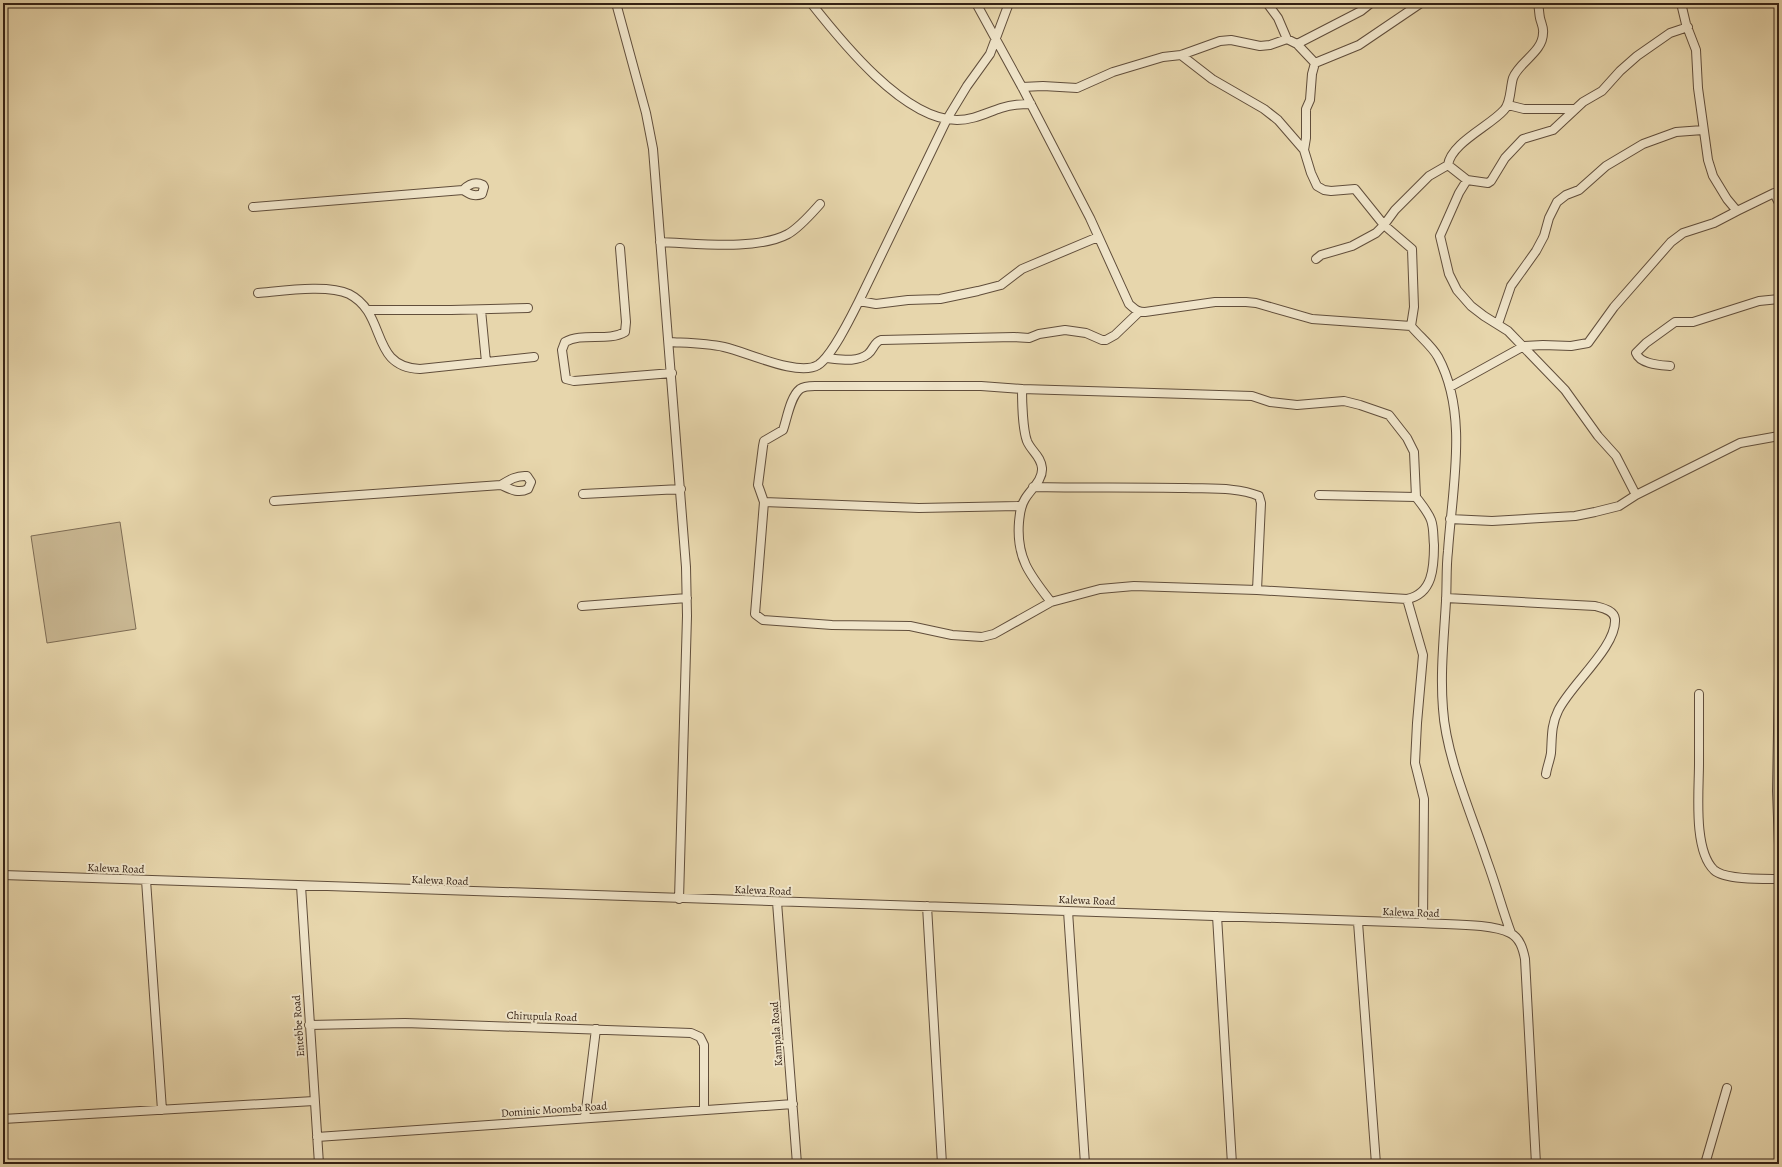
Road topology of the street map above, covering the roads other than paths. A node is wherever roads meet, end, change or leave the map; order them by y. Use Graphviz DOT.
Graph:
graph roads {
  1 [pos="616,3"];
  2 [pos="812,3"];
  3 [pos="976,3"];
  4 [pos="1009,3"];
  5 [pos="1267,3"];
  6 [pos="1371,3"];
  7 [pos="1538,3"];
  8 [pos="1681,3"];
  9 [pos="1415,5"];
  10 [pos="1688,27"];
  11 [pos="996,38"];
  12 [pos="1287,39"];
  13 [pos="1297,44"];
  14 [pos="1181,55"];
  15 [pos="1315,63"];
  16 [pos="1022,88"];
  17 [pos="1030,104"];
  18 [pos="1508,106"];
  19 [pos="1575,109"];
  20 [pos="947,119"];
  21 [pos="1703,130"];
  22 [pos="1304,150"];
  23 [pos="1448,165"];
  24 [pos="1467,180"];
  25 [pos="463,190"];
  26 [pos="1777,191"];
  27 [pos="1779,203"];
  28 [pos="820,204"];
  29 [pos="253,207"];
  30 [pos="1737,211"];
  31 [pos="1384,225"];
  32 [pos="1098,237"];
  33 [pos="660,242"];
  34 [pos="620,248"];
  35 [pos="1316,259"];
  36 [pos="258,293"];
  37 [pos="1779,299"];
  38 [pos="859,301"];
  39 [pos="528,308"];
  40 [pos="369,310"];
  41 [pos="481,310"];
  42 [pos="1139,312"];
  43 [pos="1498,324"];
  44 [pos="1411,326"];
  45 [pos="669,342"];
  46 [pos="1524,346"];
  47 [pos="534,357"];
  48 [pos="826,358"];
  49 [pos="486,362"];
  50 [pos="1670,366"];
  51 [pos="672,374"];
  52 [pos="1450,387"];
  53 [pos="1022,389"];
  54 [pos="1779,436"];
  55 [pos="501,485"];
  56 [pos="1033,487"];
  57 [pos="681,489"];
  58 [pos="583,494"];
  59 [pos="1319,495"];
  60 [pos="1636,495"];
  61 [pos="1416,497"];
  62 [pos="274,501"];
  63 [pos="764,502"];
  64 [pos="1021,506"];
  65 [pos="1450,519"];
  66 [pos="1257,590"];
  67 [pos="687,598"];
  68 [pos="1446,598"];
  69 [pos="1407,599"];
  70 [pos="1050,602"];
  71 [pos="582,606"];
  72 [pos="1779,674"];
  73 [pos="1699,694"];
  74 [pos="1546,774"];
  75 [pos="1779,845"];
  76 [pos="3,875"];
  77 [pos="1779,879"];
  78 [pos="146,880"];
  79 [pos="301,886"];
  80 [pos="679,899"];
  81 [pos="777,902"];
  82 [pos="927,906"];
  83 [pos="1068,911"];
  84 [pos="1217,916"];
  85 [pos="1358,922"];
  86 [pos="1423,923"];
  87 [pos="1511,933"];
  88 [pos="309,1025"];
  89 [pos="596,1029"];
  90 [pos="1728,1088"];
  91 [pos="314,1101"];
  92 [pos="793,1104"];
  93 [pos="162,1110"];
  94 [pos="704,1110"];
  95 [pos="585,1118"];
  96 [pos="3,1119"];
  97 [pos="317,1137"];
  98 [pos="319,1164"];
  99 [pos="797,1164"];
  100 [pos="942,1164"];
  101 [pos="1084,1164"];
  102 [pos="1232,1164"];
  103 [pos="1376,1164"];
  104 [pos="1536,1164"];
  105 [pos="1705,1164"];
  1 -- 33 [label="street"];
  2 -- 20 [label="street"];
  3 -- 11 [label="street"];
  4 -- 11 [label="street"];
  5 -- 12 [label="street"];
  6 -- 13 [label="street"];
  7 -- 18 [label="street"];
  8 -- 10 [label="street"];
  9 -- 15 [label="street"];
  10 -- 19 [label="street"];
  10 -- 21 [label="street"];
  11 -- 16 [label="street"];
  11 -- 20 [label="street"];
  12 -- 13 [label="street"];
  12 -- 14 [label="street"];
  13 -- 15 [label="street"];
  14 -- 16 [label="street"];
  14 -- 22 [label="street"];
  15 -- 22 [label="street"];
  16 -- 17 [label="street"];
  17 -- 20 [label="street"];
  17 -- 32 [label="street"];
  18 -- 19 [label="street"];
  18 -- 23 [label="street"];
  19 -- 24 [label="street"];
  20 -- 38 [label="street"];
  21 -- 30 [label="street"];
  21 -- 43 [label="street"];
  22 -- 31 [label="street"];
  23 -- 24 [label="street"];
  23 -- 31 [label="street"];
  24 -- 43 [label="street"];
  25 -- 29 [label="street"];
  26 -- 27 [label="street"];
  26 -- 30 [label="street"];
  28 -- 33 [label="street"];
  30 -- 46 [label="street"];
  31 -- 35 [label="street"];
  31 -- 44 [label="street"];
  32 -- 38 [label="street"];
  32 -- 42 [label="street"];
  33 -- 45 [label="street"];
  34 -- 51 [label="street"];
  36 -- 40 [label="street"];
  37 -- 50 [label="street"];
  38 -- 48 [label="street"];
  39 -- 41 [label="street"];
  40 -- 41 [label="street"];
  40 -- 49 [label="street"];
  41 -- 49 [label="street"];
  42 -- 44 [label="street"];
  42 -- 48 [label="street"];
  43 -- 46 [label="street"];
  44 -- 52 [label="street"];
  45 -- 48 [label="street"];
  45 -- 51 [label="street"];
  46 -- 52 [label="street"];
  46 -- 60 [label="street"];
  47 -- 49 [label="street"];
  51 -- 57 [label="street"];
  52 -- 65 [label="street"];
  53 -- 56 [label="street"];
  53 -- 61 [label="street"];
  53 -- 63 [label="street"];
  54 -- 60 [label="street"];
  55 -- 62 [label="street"];
  56 -- 64 [label="street"];
  56 -- 66 [label="street"];
  57 -- 58 [label="street"];
  57 -- 67 [label="street"];
  59 -- 61 [label="street"];
  60 -- 65 [label="street"];
  61 -- 69 [label="street"];
  63 -- 64 [label="street"];
  63 -- 70 [label="street"];
  64 -- 70 [label="street"];
  65 -- 68 [label="street"];
  66 -- 69 [label="street"];
  66 -- 70 [label="street"];
  67 -- 71 [label="street"];
  67 -- 80 [label="street"];
  68 -- 74 [label="street"];
  68 -- 87 [label="street"];
  69 -- 86 [label="street"];
  72 -- 75 [label="street"];
  73 -- 77 [label="street"];
  76 -- 78 [label="street, Kalewa Road"];
  78 -- 79 [label="street, Kalewa Road"];
  78 -- 93 [label="street"];
  79 -- 80 [label="street, Kalewa Road"];
  79 -- 88 [label="street, Entebbe Road"];
  80 -- 81 [label="street, Kalewa Road"];
  81 -- 82 [label="street, Kalewa Road"];
  81 -- 92 [label="street, Kampala Road"];
  82 -- 83 [label="street, Kalewa Road"];
  82 -- 100 [label="street"];
  83 -- 84 [label="street, Kalewa Road"];
  83 -- 101 [label="street"];
  84 -- 85 [label="street, Kalewa Road"];
  84 -- 102 [label="street"];
  85 -- 86 [label="street, Kalewa Road"];
  85 -- 103 [label="street"];
  86 -- 87 [label="street, Kalewa Road"];
  87 -- 104 [label="street"];
  88 -- 89 [label="street, Chirupula Road"];
  88 -- 91 [label="street, Entebbe Road"];
  89 -- 94 [label="street, Chirupula Road"];
  89 -- 95 [label="street"];
  90 -- 105 [label="street"];
  91 -- 93 [label="street"];
  91 -- 97 [label="street, Entebbe Road"];
  92 -- 94 [label="street, Dominic Moomba Road"];
  92 -- 99 [label="street, Kampala Road"];
  93 -- 96 [label="street"];
  94 -- 95 [label="street, Dominic Moomba Road"];
  95 -- 97 [label="street, Dominic Moomba Road"];
  97 -- 98 [label="street, Entebbe Road"];
}
